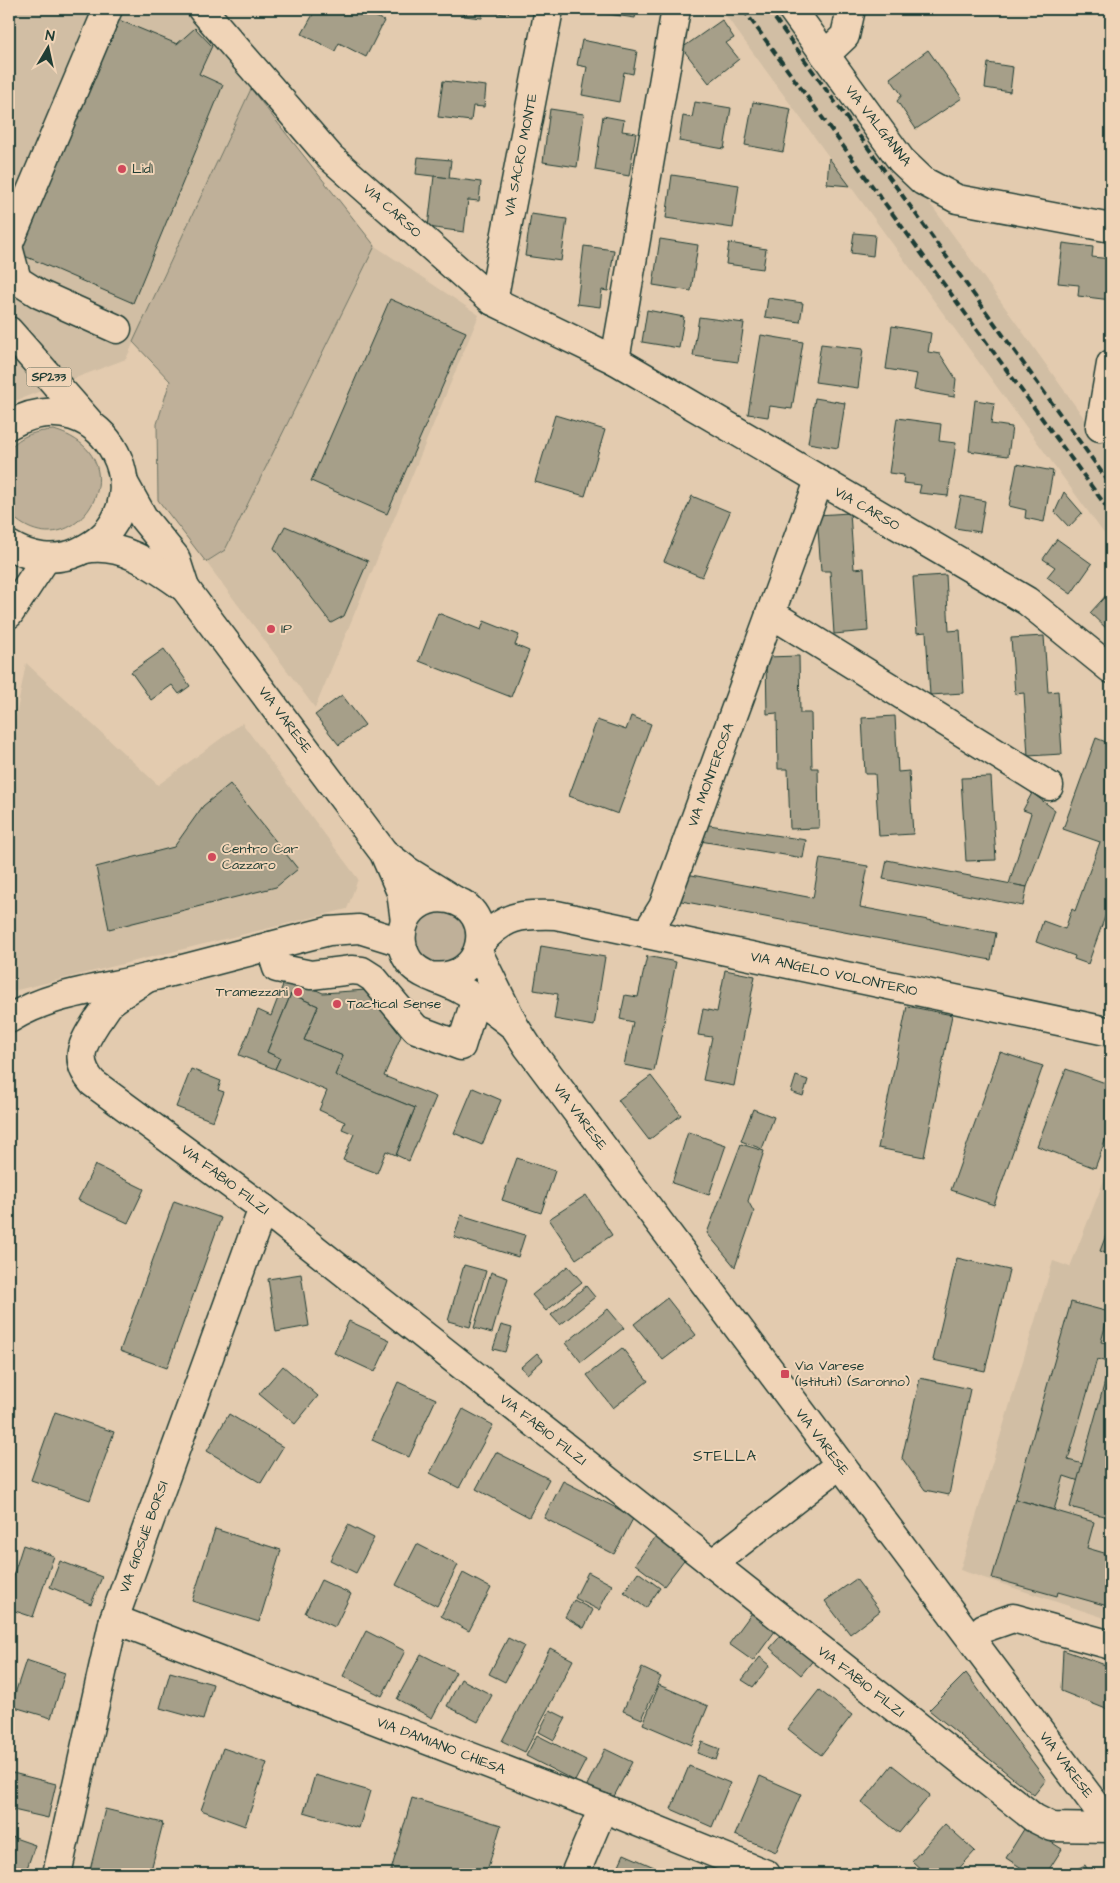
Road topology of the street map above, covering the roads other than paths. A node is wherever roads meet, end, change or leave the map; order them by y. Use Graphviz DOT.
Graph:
graph roads {
  1 [pos="108,9"];
  2 [pos="202,9"];
  3 [pos="549,9"];
  4 [pos="676,9"];
  5 [pos="792,9"];
  6 [pos="851,9"];
  7 [pos="222,22"];
  8 [pos="825,55"];
  9 [pos="1111,228"];
  10 [pos="9,243"];
  11 [pos="9,250"];
  12 [pos="493,301"];
  13 [pos="117,329"];
  14 [pos="9,331"];
  15 [pos="615,360"];
  16 [pos="1111,364"];
  17 [pos="90,423"];
  18 [pos="9,424"];
  19 [pos="1100,428"];
  20 [pos="818,481"];
  21 [pos="124,483"];
  22 [pos="9,545"];
  23 [pos="85,549"];
  24 [pos="46,558"];
  25 [pos="185,588"];
  26 [pos="770,613"];
  27 [pos="9,614"];
  28 [pos="1111,670"];
  29 [pos="1049,786"];
  30 [pos="384,853"];
  31 [pos="457,901"];
  32 [pos="556,915"];
  33 [pos="403,931"];
  34 [pos="646,934"];
  35 [pos="270,946"];
  36 [pos="479,947"];
  37 [pos="431,976"];
  38 [pos="146,978"];
  39 [pos="476,998"];
  40 [pos="9,1019"];
  41 [pos="514,1027"];
  42 [pos="1111,1032"];
  43 [pos="263,1208"];
  44 [pos="840,1465"];
  45 [pos="712,1564"];
  46 [pos="114,1619"];
  47 [pos="984,1628"];
  48 [pos="1111,1645"];
  49 [pos="603,1808"];
  50 [pos="1111,1827"];
  51 [pos="57,1874"];
  52 [pos="575,1874"];
  53 [pos="766,1874"];
  1 -- 10 [label="street"];
  2 -- 7 [label="street, VIA CARSO"];
  3 -- 12 [label="street, VIA SACRO MONTE"];
  4 -- 15 [label="street"];
  5 -- 8 [label="street, VIA VALGANNA"];
  6 -- 8 [label="street"];
  7 -- 12 [label="street, VIA CARSO"];
  8 -- 9 [label="street, VIA VALGANNA"];
  11 -- 13 [label="street"];
  12 -- 15 [label="street, VIA CARSO"];
  14 -- 17 [label="street, SP233"];
  15 -- 20 [label="street, VIA CARSO"];
  16 -- 19 [label="street"];
  17 -- 18 [label="street, SP233"];
  17 -- 21 [label="street, SP233"];
  20 -- 26 [label="street, VIA MONTEROSA"];
  20 -- 28 [label="street, VIA CARSO"];
  21 -- 23 [label="street, SP233"];
  21 -- 25 [label="street, VIA VARESE"];
  22 -- 24 [label="street, SP233"];
  23 -- 24 [label="street, SP233"];
  23 -- 25 [label="street, VIA VARESE"];
  24 -- 27 [label="street"];
  25 -- 30 [label="street, VIA VARESE"];
  26 -- 29 [label="street"];
  26 -- 34 [label="street, VIA MONTEROSA"];
  30 -- 31 [label="street, VIA VARESE"];
  30 -- 33 [label="street, VIA VARESE"];
  31 -- 32 [label="street, VIA ANGELO VOLONTERIO"];
  31 -- 33 [label="street"];
  31 -- 36 [label="street"];
  32 -- 34 [label="street, VIA ANGELO VOLONTERIO"];
  32 -- 36 [label="street, VIA ANGELO VOLONTERIO"];
  33 -- 35 [label="street"];
  33 -- 37 [label="street"];
  34 -- 42 [label="street, VIA ANGELO VOLONTERIO"];
  35 -- 38 [label="street"];
  35 -- 39 [label="street"];
  36 -- 37 [label="street"];
  36 -- 41 [label="street, VIA VARESE"];
  37 -- 39 [label="street"];
  38 -- 40 [label="street"];
  38 -- 43 [label="street, VIA FABIO FILZI"];
  39 -- 41 [label="street"];
  41 -- 44 [label="street, VIA VARESE"];
  43 -- 45 [label="street, VIA FABIO FILZI"];
  43 -- 46 [label="street, VIA GIOSUÈ BORSI"];
  44 -- 45 [label="street"];
  44 -- 50 [label="street, VIA VARESE"];
  45 -- 50 [label="street, VIA FABIO FILZI"];
  46 -- 49 [label="street, VIA DAMIANO CHIESA"];
  46 -- 51 [label="street, VIA GIOSUÈ BORSI"];
  47 -- 48 [label="street"];
  49 -- 52 [label="street"];
  49 -- 53 [label="street, VIA DAMIANO CHIESA"];
}
